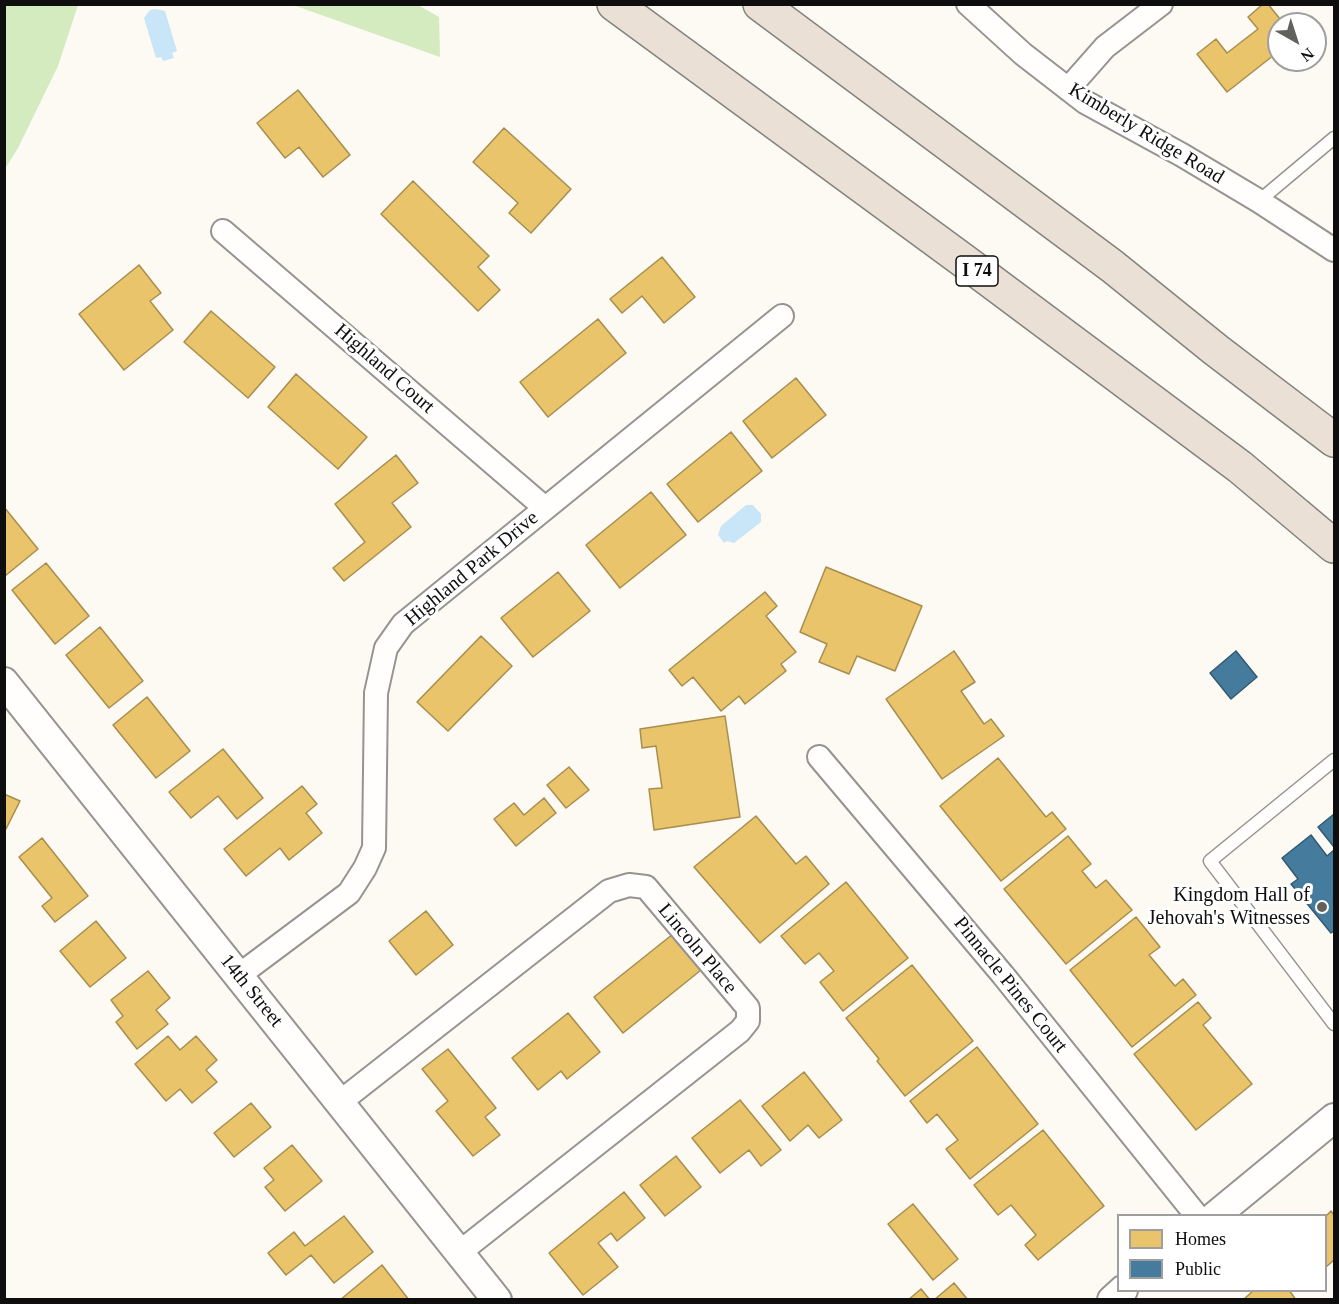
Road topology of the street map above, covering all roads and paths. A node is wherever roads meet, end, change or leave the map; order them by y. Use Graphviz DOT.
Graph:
graph roads {
  1 [pos="614,4"];
  2 [pos="760,4"];
  3 [pos="968,4"];
  4 [pos="1161,4"];
  5 [pos="1068,89"];
  6 [pos="1335,138"];
  7 [pos="1259,201"];
  8 [pos="223,231"];
  9 [pos="1335,250"];
  10 [pos="782,316"];
  11 [pos="1335,440"];
  12 [pos="545,507"];
  13 [pos="1335,546"];
  14 [pos="4,682"];
  15 [pos="819,757"];
  16 [pos="1335,760"];
  17 [pos="238,976"];
  18 [pos="1335,1024"];
  19 [pos="340,1102"];
  20 [pos="1335,1118"];
  21 [pos="1196,1214"];
  22 [pos="1216,1214"];
  23 [pos="460,1252"];
  24 [pos="497,1299"];
  1 -- 13 [label="highway, I 74"];
  2 -- 11 [label="highway"];
  3 -- 5 [label="street, Kimberly Ridge Road"];
  4 -- 5 [label="street"];
  5 -- 7 [label="street, Kimberly Ridge Road"];
  6 -- 7 [label="lane"];
  7 -- 9 [label="street, Kimberly Ridge Road"];
  8 -- 12 [label="street, Highland Court"];
  10 -- 12 [label="street, Highland Park Drive"];
  12 -- 17 [label="street, Highland Park Drive"];
  14 -- 17 [label="street, 14th Street"];
  15 -- 21 [label="street, Pinnacle Pines Court"];
  16 -- 18 [label="lane"];
  17 -- 19 [label="street, 14th Street"];
  19 -- 23 [label="street, 14th Street"];
  19 -- 23 [label="street, Lincoln Place"];
  20 -- 22 [label="street"];
  23 -- 24 [label="street, 14th Street"];
}
